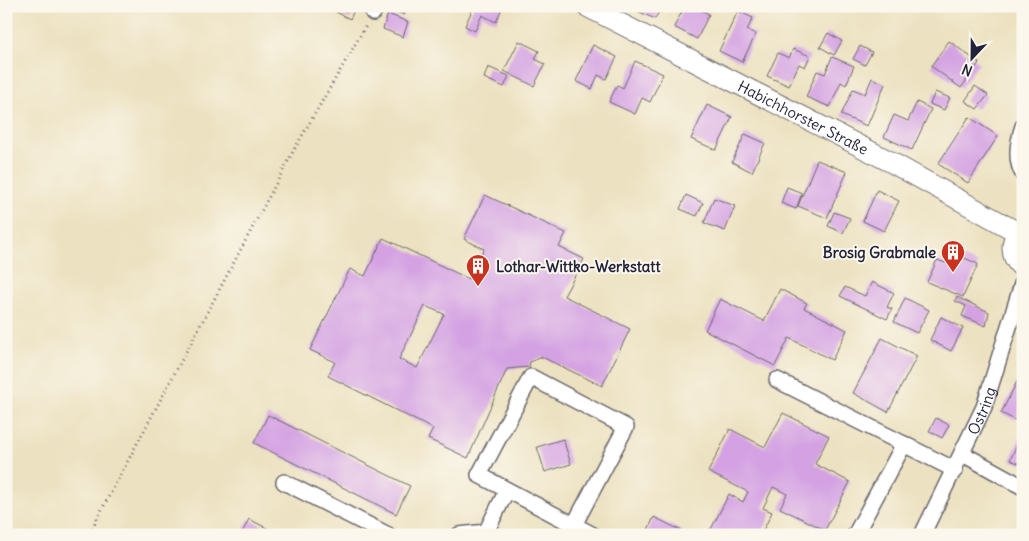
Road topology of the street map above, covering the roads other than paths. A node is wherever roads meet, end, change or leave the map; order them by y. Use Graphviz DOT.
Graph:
graph roads {
  1 [pos="586,6"];
  2 [pos="1023,126"];
  3 [pos="1023,174"];
  4 [pos="1020,230"];
  5 [pos="1023,268"];
  6 [pos="1023,281"];
  7 [pos="777,380"];
  8 [pos="904,444"];
  9 [pos="962,454"];
  10 [pos="955,470"];
  11 [pos="284,482"];
  12 [pos="1023,488"];
  13 [pos="507,490"];
  14 [pos="574,525"];
  15 [pos="388,535"];
  16 [pos="459,535"];
  17 [pos="593,535"];
  18 [pos="855,535"];
  19 [pos="922,535"];
  1 -- 4 [label="main road, Habichhorster Straße"];
  2 -- 3 [label="street"];
  4 -- 5 [label="main road, Habichhorster Straße"];
  6 -- 9 [label="street, Ostring"];
  7 -- 8 [label="street"];
  8 -- 10 [label="street"];
  8 -- 18 [label="street"];
  9 -- 10 [label="street, Ostring"];
  9 -- 12 [label="street"];
  10 -- 19 [label="street, Ostring"];
  11 -- 15 [label="street"];
  13 -- 14 [label="street"];
  13 -- 14 [label="street"];
  13 -- 16 [label="street"];
  14 -- 17 [label="street"];
}
